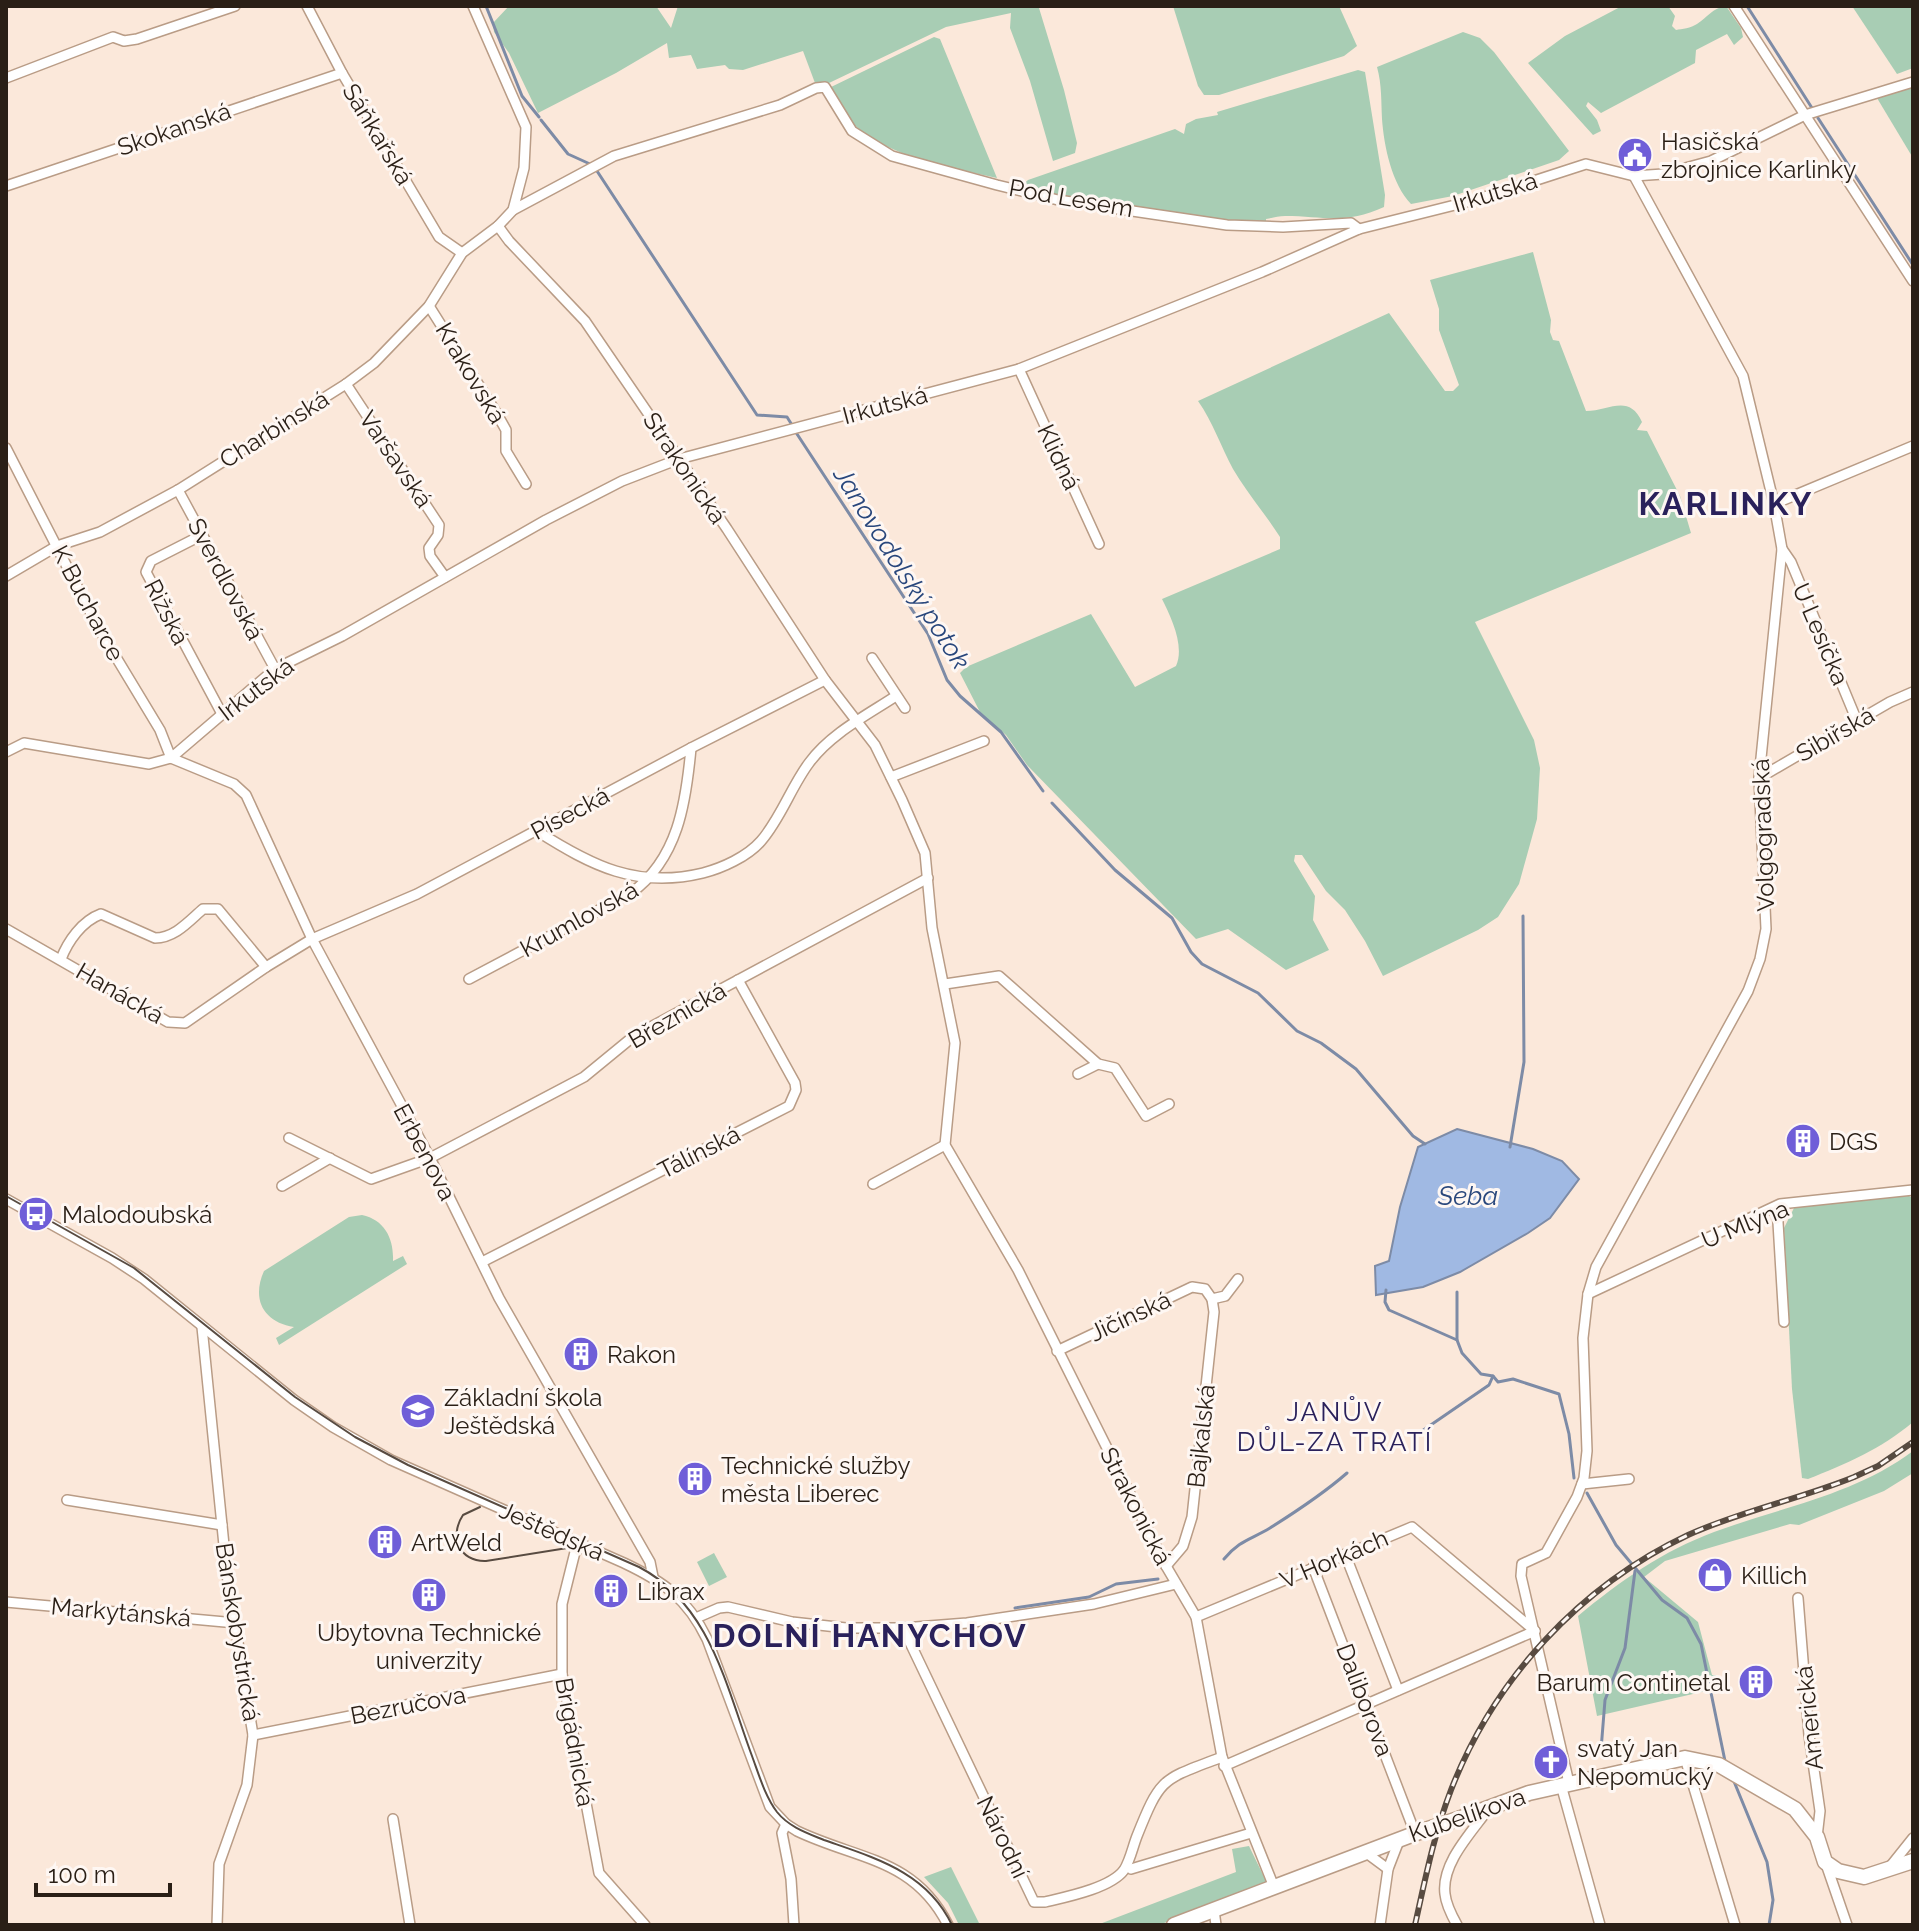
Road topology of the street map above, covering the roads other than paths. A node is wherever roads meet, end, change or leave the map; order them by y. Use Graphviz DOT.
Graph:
graph roads {
  1 [pos="235,6"];
  2 [pos="307,6"];
  3 [pos="473,6"];
  4 [pos="1734,6"];
  5 [pos="342,73"];
  6 [pos="6,78"];
  7 [pos="1913,82"];
  8 [pos="1805,115"];
  9 [pos="1634,176"];
  10 [pos="6,186"];
  11 [pos="513,210"];
  12 [pos="498,226"];
  13 [pos="1359,229"];
  14 [pos="462,253"];
  15 [pos="1913,281"];
  16 [pos="429,306"];
  17 [pos="1019,369"];
  18 [pos="346,384"];
  19 [pos="1913,446"];
  20 [pos="6,448"];
  21 [pos="679,459"];
  22 [pos="526,484"];
  23 [pos="178,490"];
  24 [pos="1774,504"];
  25 [pos="202,535"];
  26 [pos="1099,544"];
  27 [pos="57,546"];
  28 [pos="1782,549"];
  29 [pos="6,576"];
  30 [pos="445,577"];
  31 [pos="872,658"];
  32 [pos="275,669"];
  33 [pos="825,680"];
  34 [pos="1913,692"];
  35 [pos="896,696"];
  36 [pos="905,708"];
  37 [pos="222,714"];
  38 [pos="857,721"];
  39 [pos="1857,721"];
  40 [pos="984,741"];
  41 [pos="691,748"];
  42 [pos="6,752"];
  43 [pos="171,758"];
  44 [pos="891,777"];
  45 [pos="1759,778"];
  46 [pos="537,831"];
  47 [pos="928,878"];
  48 [pos="649,880"];
  49 [pos="6,929"];
  50 [pos="312,939"];
  51 [pos="61,959"];
  52 [pos="266,967"];
  53 [pos="469,979"];
  54 [pos="738,980"];
  55 [pos="945,984"];
  56 [pos="1098,1064"];
  57 [pos="1078,1074"];
  58 [pos="1169,1104"];
  59 [pos="289,1138"];
  60 [pos="945,1145"];
  61 [pos="330,1158"];
  62 [pos="430,1158"];
  63 [pos="873,1184"];
  64 [pos="282,1186"];
  65 [pos="1913,1190"];
  66 [pos="6,1199"];
  67 [pos="1777,1206"];
  68 [pos="482,1262"];
  69 [pos="1238,1279"];
  70 [pos="1588,1294"];
  71 [pos="1212,1299"];
  72 [pos="1784,1322"];
  73 [pos="202,1327"];
  74 [pos="1057,1351"];
  75 [pos="1629,1479"];
  76 [pos="1582,1484"];
  77 [pos="67,1500"];
  78 [pos="222,1525"];
  79 [pos="583,1545"];
  80 [pos="1345,1554"];
  81 [pos="1166,1566"];
  82 [pos="1313,1567"];
  83 [pos="653,1577"];
  84 [pos="1176,1584"];
  85 [pos="1798,1598"];
  86 [pos="6,1602"];
  87 [pos="1196,1617"];
  88 [pos="696,1618"];
  89 [pos="236,1623"];
  90 [pos="903,1628"];
  91 [pos="1535,1631"];
  92 [pos="562,1674"];
  93 [pos="1398,1690"];
  94 [pos="1367,1704"];
  95 [pos="253,1735"];
  96 [pos="1685,1758"];
  97 [pos="1223,1762"];
  98 [pos="1565,1784"];
  99 [pos="1489,1808"];
  100 [pos="393,1819"];
  101 [pos="786,1824"];
  102 [pos="1418,1832"];
  103 [pos="1251,1833"];
  104 [pos="1817,1837"];
  105 [pos="1400,1838"];
  106 [pos="1913,1838"];
  107 [pos="1365,1852"];
  108 [pos="1913,1861"];
  109 [pos="1825,1862"];
  110 [pos="1889,1868"];
  111 [pos="1131,1869"];
  112 [pos="1388,1869"];
  113 [pos="1274,1887"];
  114 [pos="1215,1918"];
  115 [pos="217,1925"];
  116 [pos="410,1925"];
  117 [pos="645,1925"];
  118 [pos="794,1925"];
  119 [pos="948,1925"];
  120 [pos="1174,1925"];
  121 [pos="1380,1925"];
  122 [pos="1457,1925"];
  123 [pos="1600,1925"];
  124 [pos="1735,1925"];
  125 [pos="1847,1925"];
  1 -- 6 [label="street"];
  2 -- 5 [label="street, Sáňkařská"];
  3 -- 11 [label="street"];
  4 -- 8 [label="street"];
  5 -- 10 [label="street, Skokanská"];
  5 -- 14 [label="street, Sáňkařská"];
  7 -- 8 [label="street, Irkutská"];
  8 -- 9 [label="street, Irkutská"];
  8 -- 15 [label="street"];
  9 -- 13 [label="street, Irkutská"];
  9 -- 24 [label="street, Volgogradská"];
  11 -- 12 [label="street, Charbinská"];
  11 -- 13 [label="street, Pod Lesem"];
  12 -- 14 [label="street, Charbinská"];
  12 -- 21 [label="street, Strakonická"];
  13 -- 17 [label="street, Irkutská"];
  14 -- 16 [label="street, Charbinská"];
  16 -- 18 [label="street, Charbinská"];
  16 -- 22 [label="street, Krakovská"];
  17 -- 21 [label="street, Irkutská"];
  17 -- 26 [label="street, Klidná"];
  18 -- 23 [label="street, Charbinská"];
  18 -- 30 [label="street, Varšavská"];
  19 -- 24 [label="street"];
  20 -- 27 [label="street, K Bucharce"];
  21 -- 30 [label="street, Irkutská"];
  21 -- 33 [label="street, Strakonická"];
  23 -- 25 [label="street, Sverdlovská"];
  23 -- 27 [label="street, Charbinská"];
  24 -- 28 [label="street, Volgogradská"];
  25 -- 32 [label="street, Sverdlovská"];
  25 -- 37 [label="street, Rižská"];
  27 -- 29 [label="street, Charbinská"];
  27 -- 43 [label="street, K Bucharce"];
  28 -- 39 [label="street, U Lesíčka"];
  28 -- 45 [label="street, Volgogradská"];
  30 -- 32 [label="street, Irkutská"];
  31 -- 35 [label="street"];
  32 -- 37 [label="street, Irkutská"];
  33 -- 38 [label="street, Strakonická"];
  33 -- 41 [label="street, Písecká"];
  34 -- 39 [label="street, Sibiřská"];
  35 -- 36 [label="street"];
  35 -- 38 [label="street"];
  37 -- 43 [label="street, Irkutská"];
  38 -- 44 [label="street, Strakonická"];
  38 -- 48 [label="street"];
  39 -- 45 [label="street, Sibiřská"];
  40 -- 44 [label="street"];
  41 -- 46 [label="street, Písecká"];
  41 -- 48 [label="street, Krumlovská"];
  42 -- 43 [label="street"];
  43 -- 50 [label="street, Erbenova"];
  44 -- 47 [label="street, Strakonická"];
  45 -- 70 [label="street, Volgogradská"];
  46 -- 48 [label="street"];
  46 -- 50 [label="street, Písecká"];
  47 -- 54 [label="street, Březnická"];
  47 -- 55 [label="street, Strakonická"];
  48 -- 53 [label="street, Krumlovská"];
  49 -- 51 [label="street, Hanácká"];
  50 -- 52 [label="street, Hanácká"];
  50 -- 62 [label="street, Erbenova"];
  51 -- 52 [label="street, Hanácká"];
  51 -- 52 [label="street"];
  54 -- 62 [label="street, Březnická"];
  54 -- 68 [label="street, Tálínská"];
  55 -- 56 [label="street"];
  55 -- 60 [label="street, Strakonická"];
  56 -- 57 [label="street"];
  56 -- 58 [label="street"];
  59 -- 61 [label="street, Březnická"];
  60 -- 63 [label="street"];
  60 -- 74 [label="street, Strakonická"];
  61 -- 62 [label="street, Březnická"];
  61 -- 64 [label="street"];
  62 -- 68 [label="street, Erbenova"];
  65 -- 67 [label="street, U Mlýna"];
  66 -- 73 [label="street, Ještědská"];
  67 -- 70 [label="street, U Mlýna"];
  67 -- 72 [label="street"];
  68 -- 83 [label="street, Erbenova"];
  69 -- 71 [label="street"];
  70 -- 76 [label="street, Volgogradská"];
  71 -- 74 [label="street, Jičínská"];
  71 -- 81 [label="street, Bajkalská"];
  73 -- 78 [label="street, Bánskobystrická"];
  73 -- 79 [label="street, Ještědská"];
  74 -- 81 [label="street, Strakonická"];
  75 -- 76 [label="street"];
  76 -- 91 [label="street, Volgogradská"];
  77 -- 78 [label="street, Bánskobystrická"];
  78 -- 89 [label="street, Bánskobystrická"];
  79 -- 83 [label="street, Ještědská"];
  79 -- 92 [label="street, Brigádnická"];
  80 -- 82 [label="street, V Horkách"];
  80 -- 91 [label="street, V Horkách"];
  80 -- 93 [label="street"];
  81 -- 84 [label="street, Strakonická"];
  82 -- 87 [label="street, V Horkách"];
  82 -- 94 [label="street, Daliborova"];
  83 -- 88 [label="street, Ještědská"];
  84 -- 87 [label="street, Strakonická"];
  84 -- 90 [label="street"];
  85 -- 104 [label="street, Americká"];
  86 -- 89 [label="street, Markytánská"];
  87 -- 97 [label="street, Strakonická"];
  88 -- 90 [label="street"];
  88 -- 101 [label="street, Ještědská"];
  89 -- 95 [label="street, Bánskobystrická"];
  90 -- 97 [label="street, Národní"];
  91 -- 93 [label="street, Národní"];
  91 -- 98 [label="street, Volgogradská"];
  92 -- 95 [label="street, Bezručova"];
  92 -- 117 [label="street, Brigádnická"];
  93 -- 94 [label="street, Národní"];
  94 -- 97 [label="street, Národní"];
  94 -- 102 [label="street, Daliborova"];
  95 -- 115 [label="street, Bánskobystrická"];
  96 -- 98 [label="street, Kubelíkova"];
  96 -- 104 [label="street, Kubelíkova"];
  96 -- 124 [label="street"];
  97 -- 103 [label="street, Strakonická"];
  98 -- 99 [label="street, Kubelíkova"];
  98 -- 123 [label="street, Volgogradská"];
  99 -- 102 [label="street, Kubelíkova, bridge"];
  99 -- 122 [label="street"];
  100 -- 116 [label="street"];
  101 -- 118 [label="street"];
  101 -- 119 [label="street, Ještědská"];
  102 -- 105 [label="street, Kubelíkova"];
  103 -- 111 [label="street"];
  103 -- 113 [label="street, Strakonická"];
  104 -- 109 [label="street, Kubelíkova"];
  105 -- 107 [label="street, Kubelíkova"];
  105 -- 112 [label="street"];
  106 -- 110 [label="street"];
  107 -- 112 [label="street"];
  107 -- 113 [label="street, Kubelíkova"];
  108 -- 110 [label="street"];
  109 -- 110 [label="street"];
  109 -- 125 [label="street"];
  112 -- 121 [label="street"];
  113 -- 114 [label="street, Kubelíkova"];
  114 -- 120 [label="street, Kubelíkova"];
}
